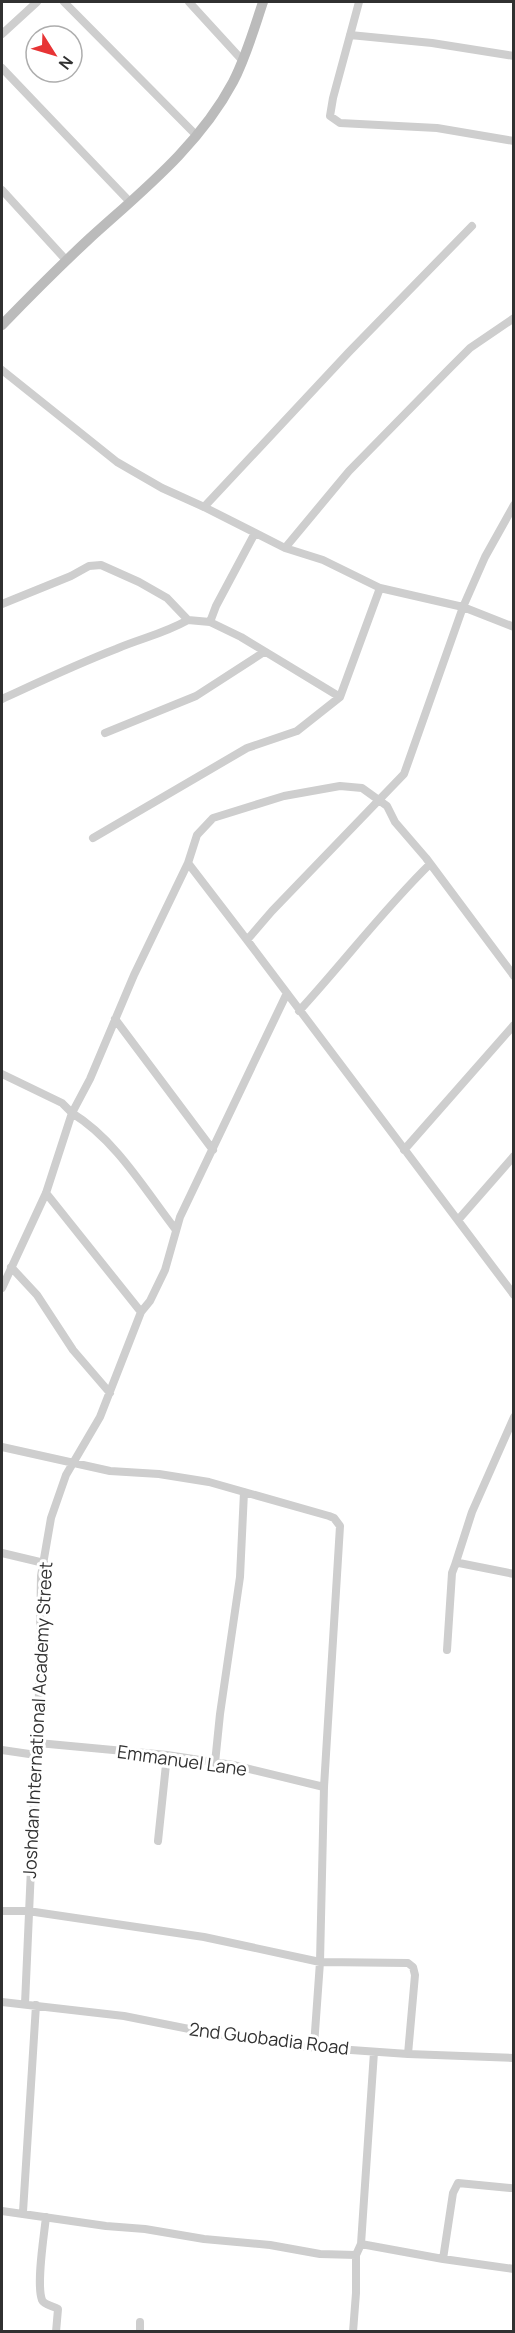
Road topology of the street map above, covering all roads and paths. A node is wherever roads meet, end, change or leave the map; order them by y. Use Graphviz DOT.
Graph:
graph roads {
  1 [pos="37,2"];
  2 [pos="64,2"];
  3 [pos="189,2"];
  4 [pos="263,2"];
  5 [pos="359,2"];
  6 [pos="2,34"];
  7 [pos="350,35"];
  8 [pos="513,56"];
  9 [pos="243,61"];
  10 [pos="2,68"];
  11 [pos="197,136"];
  12 [pos="513,141"];
  13 [pos="2,190"];
  14 [pos="130,202"];
  15 [pos="472,226"];
  16 [pos="66,260"];
  17 [pos="513,318"];
  18 [pos="2,325"];
  19 [pos="2,370"];
  20 [pos="513,505"];
  21 [pos="204,507"];
  22 [pos="255,533"];
  23 [pos="285,548"];
  24 [pos="380,588"];
  25 [pos="2,604"];
  26 [pos="463,607"];
  27 [pos="188,620"];
  28 [pos="210,622"];
  29 [pos="513,627"];
  30 [pos="264,652"];
  31 [pos="340,696"];
  32 [pos="2,699"];
  33 [pos="105,733"];
  34 [pos="379,801"];
  35 [pos="93,838"];
  36 [pos="188,863"];
  37 [pos="430,864"];
  38 [pos="247,940"];
  39 [pos="513,976"];
  40 [pos="286,993"];
  41 [pos="299,1011"];
  42 [pos="116,1019"];
  43 [pos="513,1025"];
  44 [pos="2,1074"];
  45 [pos="72,1113"];
  46 [pos="213,1150"];
  47 [pos="404,1150"];
  48 [pos="513,1156"];
  49 [pos="46,1193"];
  50 [pos="458,1220"];
  51 [pos="176,1230"];
  52 [pos="11,1267"];
  53 [pos="2,1288"];
  54 [pos="513,1295"];
  55 [pos="141,1312"];
  56 [pos="110,1393"];
  57 [pos="513,1417"];
  58 [pos="2,1447"];
  59 [pos="73,1462"];
  60 [pos="244,1492"];
  61 [pos="2,1553"];
  62 [pos="44,1563"];
  63 [pos="455,1565"];
  64 [pos="513,1574"];
  65 [pos="447,1650"];
  66 [pos="38,1743"];
  67 [pos="2,1750"];
  68 [pos="36,1755"];
  69 [pos="167,1755"];
  70 [pos="215,1762"];
  71 [pos="324,1787"];
  72 [pos="158,1841"];
  73 [pos="2,1911"];
  74 [pos="28,1911"];
  75 [pos="320,1962"];
  76 [pos="2,2002"];
  77 [pos="25,2004"];
  78 [pos="36,2005"];
  79 [pos="314,2046"];
  80 [pos="374,2052"];
  81 [pos="408,2054"];
  82 [pos="513,2058"];
  83 [pos="510,2188"];
  84 [pos="2,2211"];
  85 [pos="23,2212"];
  86 [pos="46,2217"];
  87 [pos="362,2244"];
  88 [pos="356,2255"];
  89 [pos="443,2259"];
  90 [pos="513,2269"];
  91 [pos="140,2322"];
  92 [pos="56,2331"];
  93 [pos="140,2331"];
  94 [pos="352,2331"];
  1 -- 6 [label="street"];
  2 -- 11 [label="street"];
  3 -- 9 [label="street"];
  4 -- 9 [label="street"];
  5 -- 7 [label="street"];
  7 -- 8 [label="street"];
  7 -- 12 [label="street"];
  9 -- 11 [label="street"];
  10 -- 14 [label="street"];
  11 -- 14 [label="street"];
  13 -- 16 [label="street"];
  14 -- 16 [label="street"];
  15 -- 21 [label="street"];
  16 -- 18 [label="street"];
  17 -- 23 [label="street"];
  19 -- 21 [label="street"];
  20 -- 26 [label="street"];
  21 -- 22 [label="street"];
  22 -- 23 [label="street"];
  22 -- 28 [label="street"];
  23 -- 24 [label="street"];
  24 -- 26 [label="street"];
  24 -- 31 [label="street"];
  25 -- 27 [label="street"];
  26 -- 29 [label="street"];
  26 -- 34 [label="street"];
  27 -- 28 [label="street"];
  27 -- 32 [label="street"];
  28 -- 30 [label="street"];
  30 -- 31 [label="street"];
  30 -- 33 [label="street"];
  31 -- 35 [label="street"];
  34 -- 36 [label="street"];
  34 -- 37 [label="street"];
  34 -- 38 [label="street"];
  36 -- 38 [label="street"];
  36 -- 42 [label="street"];
  37 -- 39 [label="street"];
  37 -- 41 [label="street"];
  38 -- 40 [label="street"];
  40 -- 41 [label="street"];
  40 -- 46 [label="street, Joshdan International Academy Street"];
  41 -- 47 [label="street"];
  42 -- 45 [label="street"];
  42 -- 46 [label="street"];
  43 -- 47 [label="street"];
  44 -- 45 [label="street"];
  45 -- 49 [label="street"];
  45 -- 51 [label="street"];
  46 -- 51 [label="street, Joshdan International Academy Street"];
  47 -- 50 [label="street"];
  48 -- 50 [label="street"];
  49 -- 52 [label="street"];
  49 -- 55 [label="street"];
  50 -- 54 [label="street"];
  51 -- 55 [label="street, Joshdan International Academy Street"];
  52 -- 53 [label="street"];
  52 -- 56 [label="street"];
  55 -- 56 [label="street, Joshdan International Academy Street"];
  56 -- 59 [label="street, Joshdan International Academy Street"];
  57 -- 63 [label="street"];
  58 -- 59 [label="street"];
  59 -- 60 [label="street"];
  59 -- 62 [label="street, Joshdan International Academy Street"];
  60 -- 70 [label="street"];
  60 -- 71 [label="street"];
  61 -- 62 [label="street"];
  62 -- 66 [label="street, Joshdan International Academy Street"];
  63 -- 64 [label="street"];
  63 -- 65 [label="street"];
  66 -- 68 [label="street, Joshdan International Academy Street"];
  66 -- 69 [label="street, Emmanuel Lane"];
  67 -- 68 [label="street"];
  68 -- 74 [label="street, Joshdan International Academy Street"];
  69 -- 70 [label="street, Emmanuel Lane"];
  69 -- 72 [label="street"];
  70 -- 71 [label="street, Emmanuel Lane"];
  71 -- 75 [label="street"];
  73 -- 74 [label="street"];
  74 -- 75 [label="street"];
  74 -- 77 [label="street, Joshdan International Academy Street"];
  75 -- 79 [label="street"];
  75 -- 81 [label="street"];
  76 -- 77 [label="street, 2nd Guobadia Road"];
  77 -- 78 [label="street, 2nd Guobadia Road"];
  78 -- 79 [label="street, 2nd Guobadia Road"];
  78 -- 85 [label="street"];
  79 -- 80 [label="street, 2nd Guobadia Road"];
  80 -- 81 [label="street, 2nd Guobadia Road"];
  80 -- 87 [label="street"];
  81 -- 82 [label="street, 2nd Guobadia Road"];
  83 -- 89 [label="street"];
  84 -- 85 [label="street"];
  85 -- 86 [label="street"];
  86 -- 88 [label="street"];
  86 -- 92 [label="street"];
  87 -- 88 [label="street"];
  87 -- 89 [label="street"];
  88 -- 94 [label="street"];
  89 -- 90 [label="street"];
  91 -- 93 [label="street"];
}
